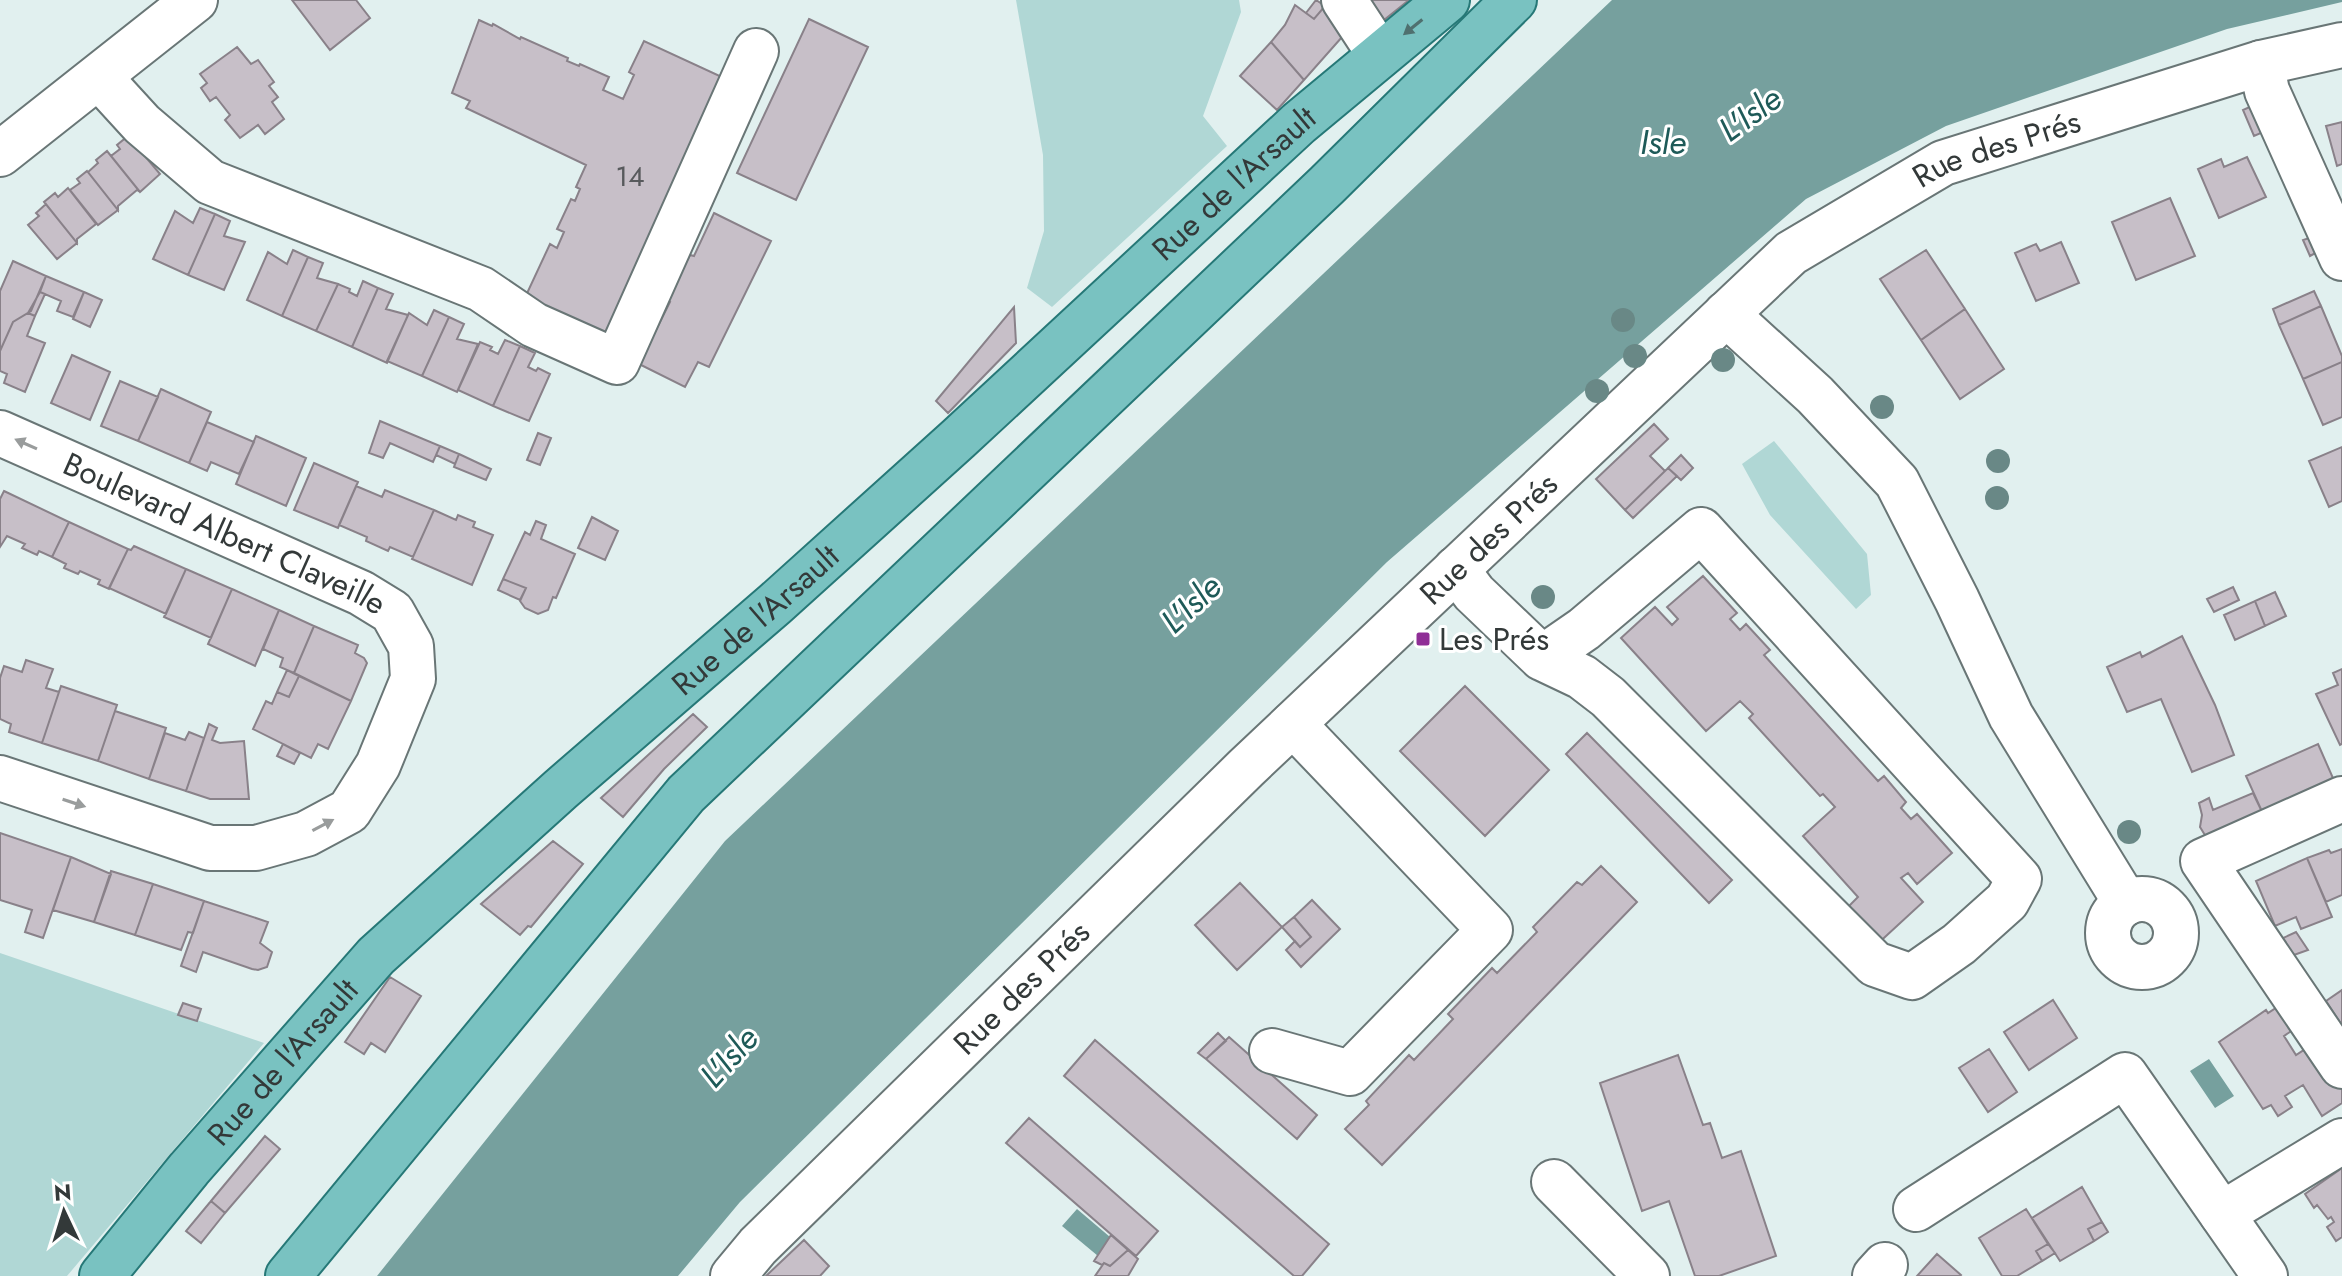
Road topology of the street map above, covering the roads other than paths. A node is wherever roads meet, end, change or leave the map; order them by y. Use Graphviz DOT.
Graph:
graph roads {
  1 [pos="195,0"];
  2 [pos="1344,0"];
  3 [pos="1447,0"];
  4 [pos="1514,0"];
  5 [pos="2342,45"];
  6 [pos="756,51"];
  7 [pos="1380,55"];
  8 [pos="2261,63"];
  9 [pos="99,77"];
  10 [pos="1342,85"];
  11 [pos="1418,94"];
  12 [pos="1299,123"];
  13 [pos="1369,142"];
  14 [pos="0,154"];
  15 [pos="2342,258"];
  16 [pos="1726,314"];
  17 [pos="0,433"];
  18 [pos="1456,569"];
  19 [pos="1542,658"];
  20 [pos="1293,724"];
  21 [pos="0,778"];
  22 [pos="2342,799"];
  23 [pos="2126,903"];
  24 [pos="1272,1051"];
  25 [pos="2342,1066"];
  26 [pos="2342,1141"];
  27 [pos="1554,1182"];
  28 [pos="1916,1209"];
  29 [pos="2222,1214"];
  30 [pos="102,1276"];
  31 [pos="288,1276"];
  32 [pos="733,1276"];
  33 [pos="1647,1276"];
  34 [pos="2265,1276"];
  1 -- 9 [label="street"];
  2 -- 7 [label="street"];
  3 -- 7 [label="main road, Rue de l'Arsault, one-way"];
  4 -- 11 [label="main road"];
  5 -- 8 [label="street, Rue des Prés"];
  6 -- 9 [label="street"];
  7 -- 10 [label="main road, Rue de l'Arsault"];
  8 -- 15 [label="street"];
  8 -- 16 [label="street, Rue des Prés"];
  9 -- 14 [label="street"];
  10 -- 11 [label="main road"];
  10 -- 12 [label="main road, Rue de l'Arsault"];
  11 -- 13 [label="main road"];
  12 -- 13 [label="main road"];
  12 -- 30 [label="main road, Rue de l'Arsault"];
  13 -- 31 [label="main road"];
  16 -- 18 [label="street, Rue des Prés"];
  16 -- 23 [label="street"];
  21 -- 17 [label="street, Boulevard Albert Claveille, one-way"];
  18 -- 19 [label="street"];
  18 -- 20 [label="street, Rue des Prés"];
  19 -- 19 [label="street"];
  20 -- 24 [label="street"];
  20 -- 32 [label="street, Rue des Prés"];
  22 -- 25 [label="street"];
  26 -- 29 [label="street"];
  27 -- 33 [label="street"];
  28 -- 29 [label="street"];
  29 -- 34 [label="street"];
}
